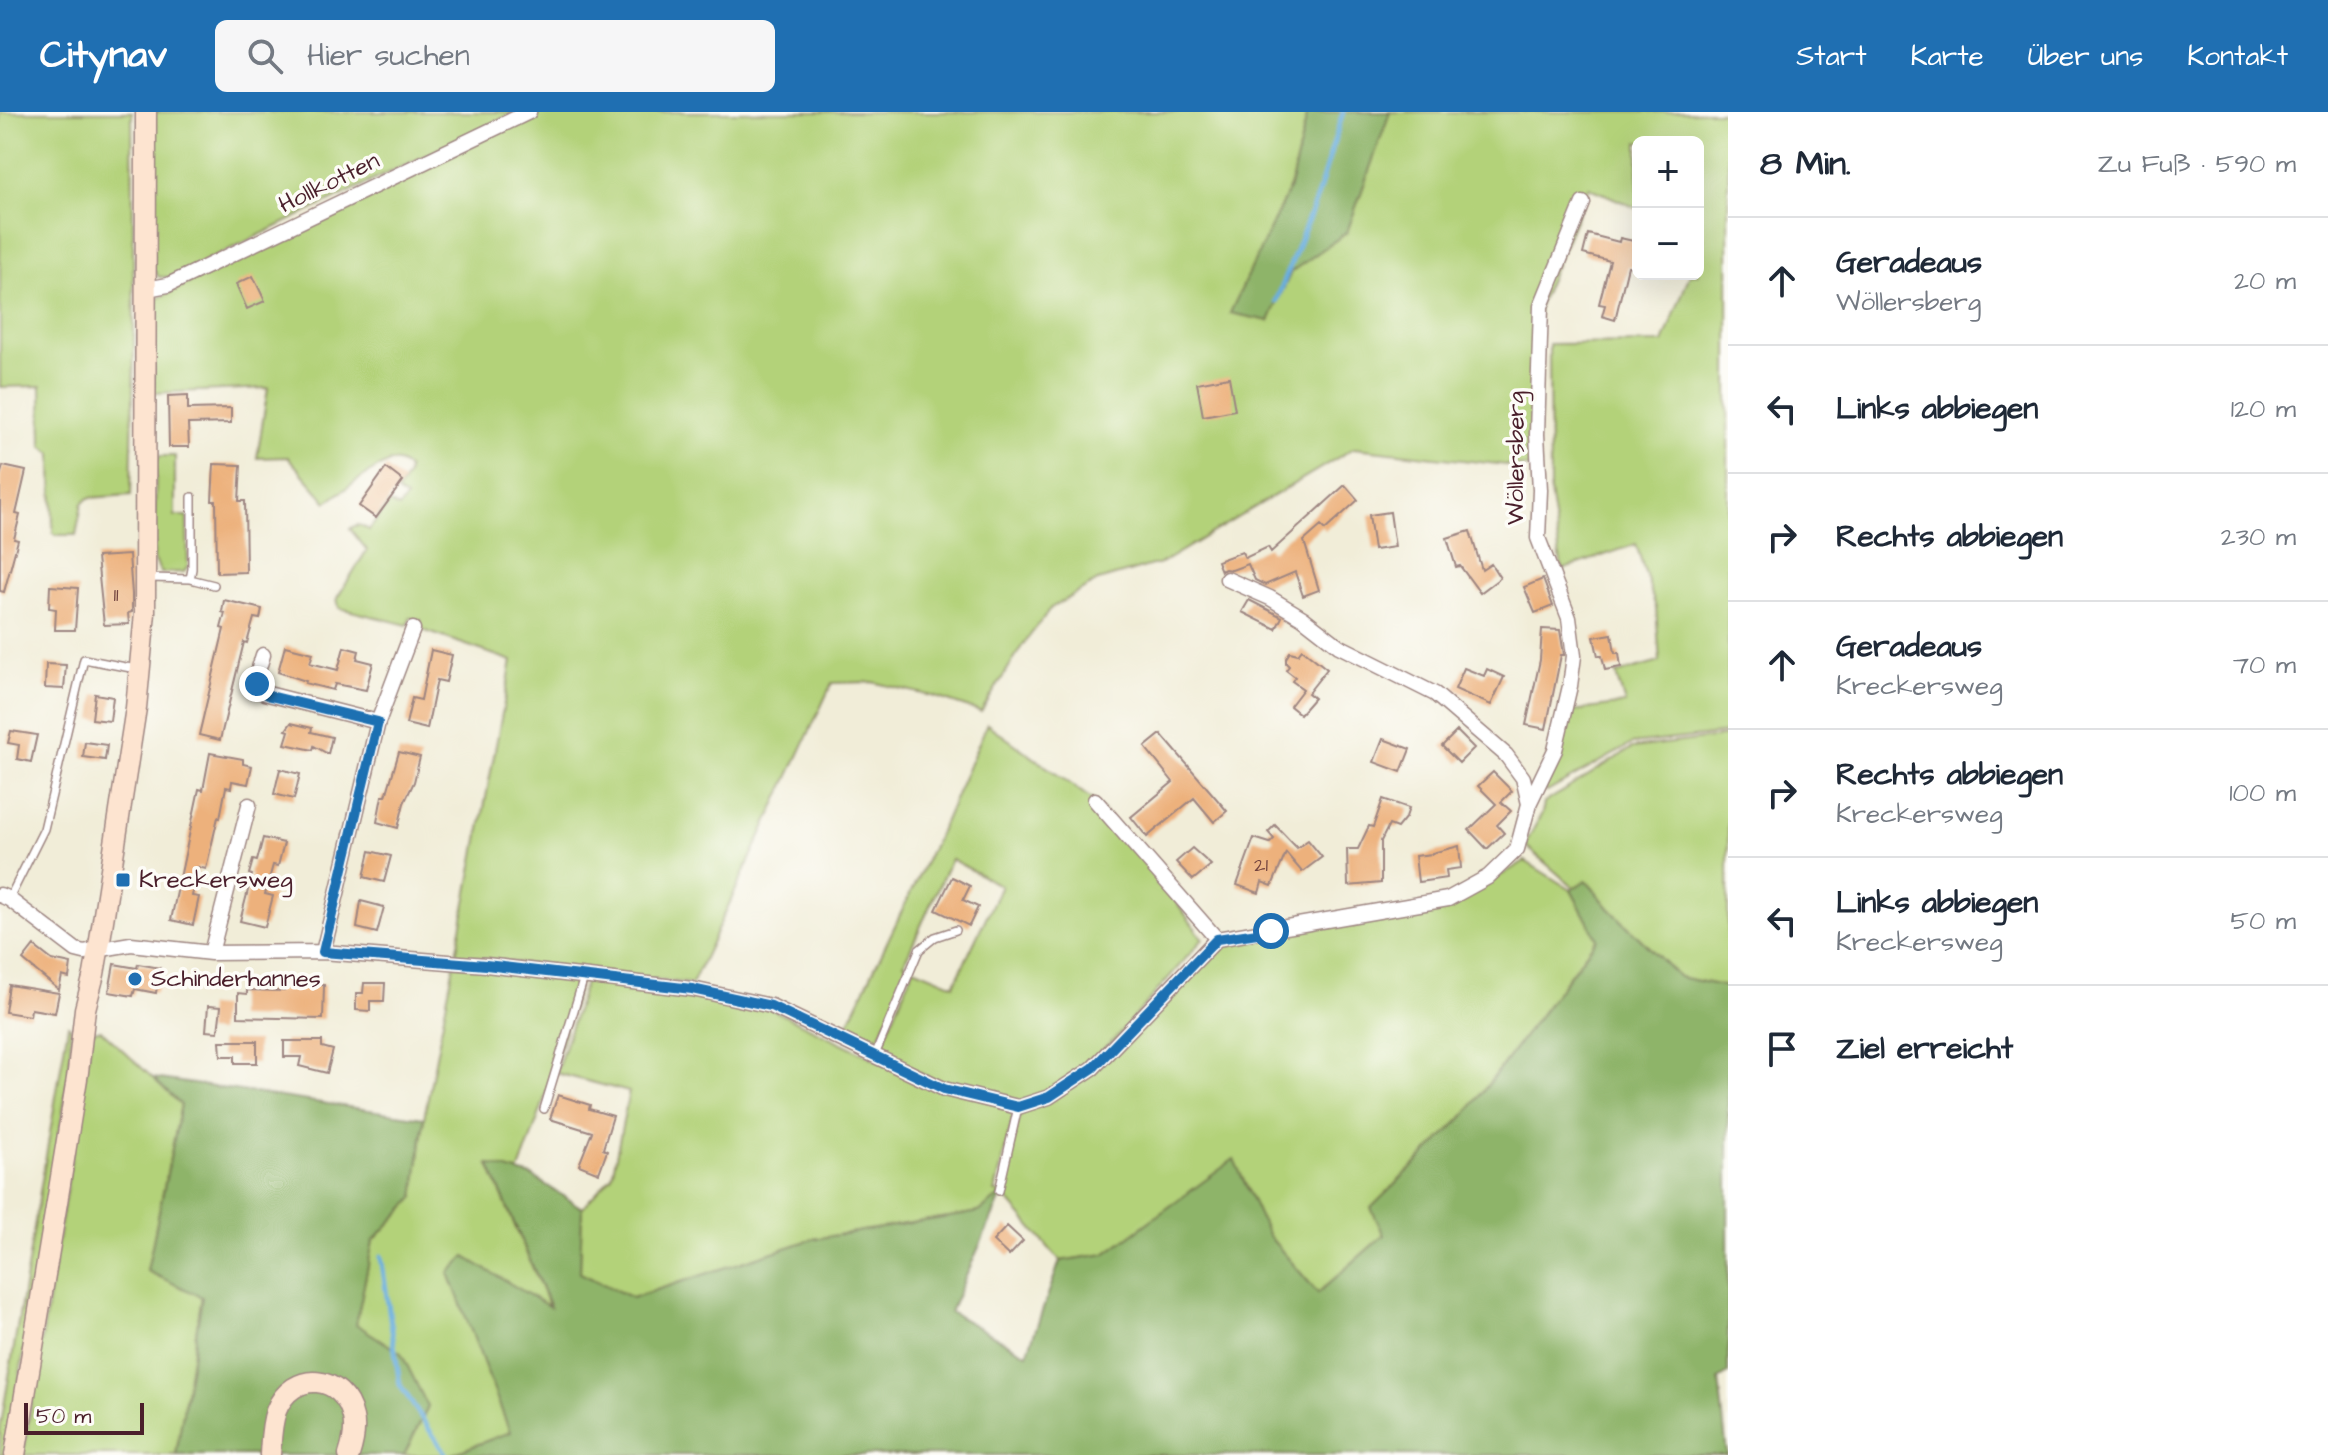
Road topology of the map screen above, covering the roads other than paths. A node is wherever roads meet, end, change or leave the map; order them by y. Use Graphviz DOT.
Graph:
graph roads {
  1 [pos="146,112"];
  2 [pos="529,112"];
  3 [pos="1583,203"];
  4 [pos="147,289"];
  5 [pos="192,497"];
  6 [pos="146,578"];
  7 [pos="190,579"];
  8 [pos="1227,579"];
  9 [pos="214,585"];
  10 [pos="413,629"];
  11 [pos="263,655"];
  12 [pos="141,670"];
  13 [pos="378,722"];
  14 [pos="1095,800"];
  15 [pos="1529,804"];
  16 [pos="249,805"];
  17 [pos="5,897"];
  18 [pos="956,930"];
  19 [pos="1224,938"];
  20 [pos="98,949"];
  21 [pos="323,952"];
  22 [pos="211,953"];
  23 [pos="584,976"];
  24 [pos="875,1055"];
  25 [pos="1018,1107"];
  26 [pos="544,1109"];
  27 [pos="999,1191"];
  28 [pos="15,1455"];
  29 [pos="270,1455"];
  30 [pos="349,1455"];
  1 -- 4 [label="main road"];
  2 -- 4 [label="street, Hollkotten"];
  3 -- 15 [label="street, Wöllersberg"];
  4 -- 6 [label="main road"];
  5 -- 7 [label="lane"];
  6 -- 7 [label="lane"];
  6 -- 12 [label="main road"];
  7 -- 9 [label="lane"];
  8 -- 15 [label="street"];
  10 -- 13 [label="street"];
  11 -- 13 [label="street"];
  12 -- 17 [label="lane"];
  12 -- 20 [label="main road"];
  13 -- 21 [label="street"];
  14 -- 19 [label="street"];
  15 -- 19 [label="street, Wöllersberg"];
  16 -- 22 [label="street"];
  17 -- 20 [label="street"];
  18 -- 24 [label="lane"];
  19 -- 25 [label="street"];
  20 -- 22 [label="street"];
  20 -- 28 [label="main road"];
  21 -- 22 [label="street"];
  21 -- 23 [label="street"];
  23 -- 24 [label="street"];
  23 -- 26 [label="lane"];
  24 -- 25 [label="street"];
  25 -- 27 [label="lane"];
  29 -- 30 [label="main road"];
}
